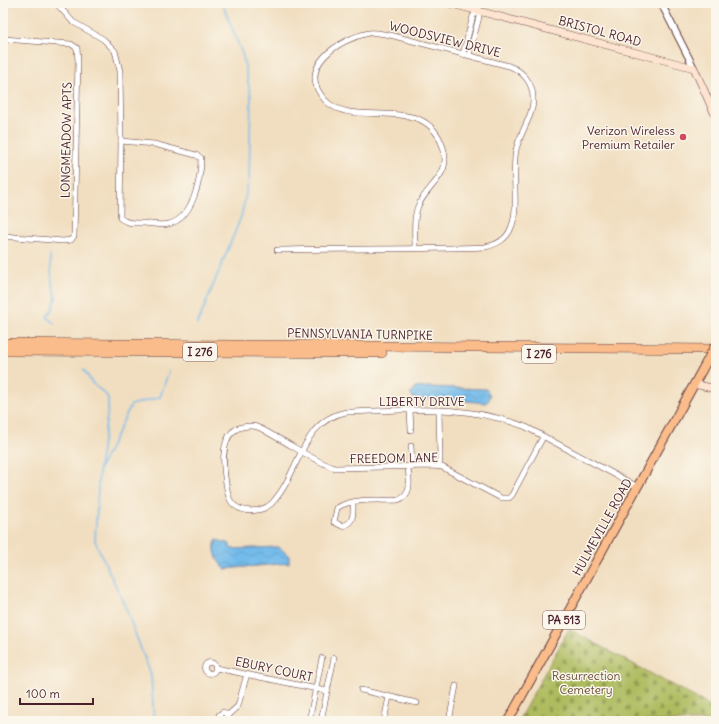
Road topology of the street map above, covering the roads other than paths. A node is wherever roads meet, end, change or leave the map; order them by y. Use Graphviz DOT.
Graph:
graph roads {
  1 [pos="56,3"];
  2 [pos="448,3"];
  3 [pos="661,3"];
  4 [pos="479,7"];
  5 [pos="3,39"];
  6 [pos="466,55"];
  7 [pos="694,68"];
  8 [pos="716,117"];
  9 [pos="121,141"];
  10 [pos="3,236"];
  11 [pos="415,248"];
  12 [pos="277,250"];
  13 [pos="3,343"];
  14 [pos="716,344"];
  15 [pos="716,350"];
  16 [pos="3,351"];
  17 [pos="716,356"];
  18 [pos="694,384"];
  19 [pos="716,389"];
  20 [pos="410,410"];
  21 [pos="439,410"];
  22 [pos="411,430"];
  23 [pos="543,437"];
  24 [pos="411,446"];
  25 [pos="302,451"];
  26 [pos="439,466"];
  27 [pos="410,467"];
  28 [pos="638,487"];
  29 [pos="353,502"];
  30 [pos="322,658"];
  31 [pos="334,658"];
  32 [pos="216,668"];
  33 [pos="247,674"];
  34 [pos="456,686"];
  35 [pos="316,688"];
  36 [pos="361,690"];
  37 [pos="327,691"];
  38 [pos="389,697"];
  39 [pos="417,703"];
  40 [pos="228,715"];
  41 [pos="221,721"];
  42 [pos="226,721"];
  43 [pos="309,721"];
  44 [pos="320,721"];
  45 [pos="384,721"];
  46 [pos="449,721"];
  47 [pos="508,721"];
  1 -- 9 [label="street"];
  2 -- 4 [label="main road, BRISTOL ROAD"];
  3 -- 7 [label="street"];
  4 -- 6 [label="street"];
  4 -- 7 [label="main road, BRISTOL ROAD"];
  5 -- 10 [label="street, LONGMEADOW APTS"];
  6 -- 11 [label="street, WOODSVIEW DRIVE"];
  6 -- 11 [label="street, WOODSVIEW DRIVE"];
  7 -- 8 [label="main road"];
  9 -- 9 [label="street"];
  11 -- 12 [label="street, WOODSVIEW DRIVE"];
  13 -- 15 [label="highway, PENNSYLVANIA TURNPIKE / I 276"];
  14 -- 18 [label="main road, HULMEVILLE ROAD / PA 513, bridge"];
  16 -- 17 [label="highway, PENNSYLVANIA TURNPIKE / I 276"];
  18 -- 19 [label="main road"];
  18 -- 28 [label="main road, HULMEVILLE ROAD / PA 513"];
  20 -- 21 [label="street, LIBERTY DRIVE"];
  20 -- 22 [label="street"];
  20 -- 25 [label="street, LIBERTY DRIVE"];
  21 -- 23 [label="street, LIBERTY DRIVE"];
  21 -- 26 [label="street"];
  23 -- 26 [label="street, FREEDOM LANE"];
  23 -- 28 [label="street, LIBERTY DRIVE"];
  24 -- 27 [label="street"];
  25 -- 25 [label="street, LIBERTY DRIVE"];
  25 -- 27 [label="street, FREEDOM LANE"];
  26 -- 27 [label="street, FREEDOM LANE"];
  27 -- 29 [label="street"];
  28 -- 47 [label="main road, HULMEVILLE ROAD / PA 513"];
  29 -- 29 [label="street"];
  30 -- 35 [label="street"];
  31 -- 37 [label="street"];
  32 -- 33 [label="street, EBURY COURT"];
  33 -- 35 [label="street, EBURY COURT"];
  33 -- 40 [label="street"];
  34 -- 46 [label="street"];
  35 -- 37 [label="street, EBURY COURT"];
  35 -- 43 [label="street"];
  36 -- 38 [label="street"];
  37 -- 44 [label="street"];
  38 -- 39 [label="street"];
  38 -- 45 [label="street"];
  40 -- 41 [label="street"];
  40 -- 42 [label="street"];
}
